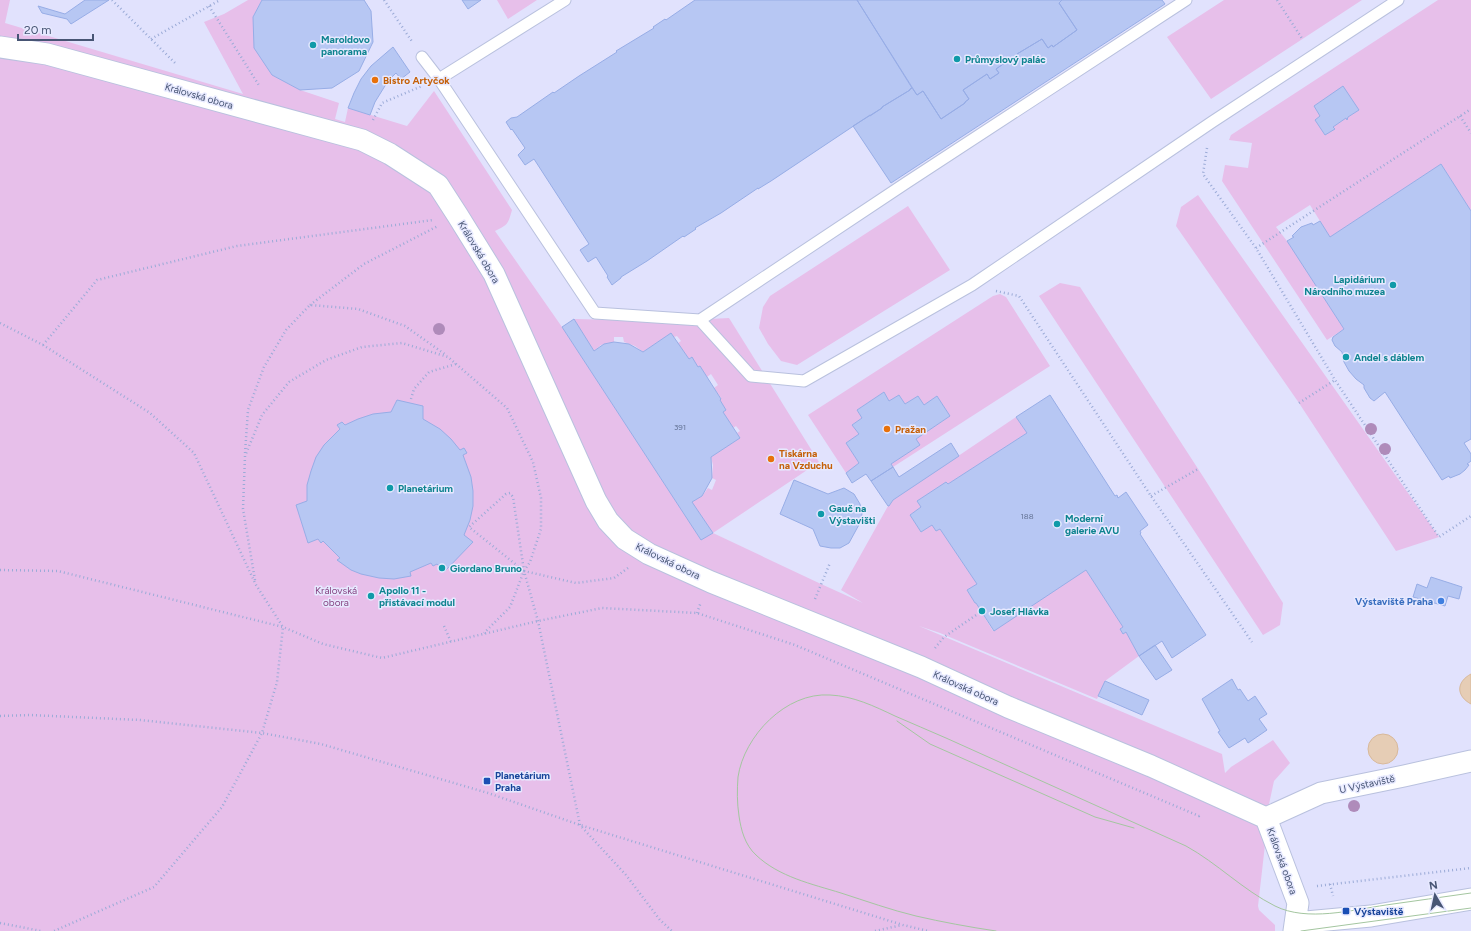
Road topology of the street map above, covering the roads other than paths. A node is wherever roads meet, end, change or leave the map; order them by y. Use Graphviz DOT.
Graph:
graph roads {
  1 [pos="565,0"];
  2 [pos="1186,0"];
  3 [pos="1398,0"];
  4 [pos="0,47"];
  5 [pos="422,57"];
  6 [pos="439,79"];
  7 [pos="700,320"];
  8 [pos="1471,761"];
  9 [pos="1266,818"];
  10 [pos="1471,899"];
  11 [pos="1295,927"];
  1 -- 6 [label="lane"];
  2 -- 7 [label="lane"];
  3 -- 7 [label="lane"];
  4 -- 9 [label="street, Královská obora"];
  5 -- 6 [label="lane"];
  6 -- 7 [label="lane"];
  8 -- 9 [label="street, U Výstaviště"];
  9 -- 11 [label="street, Královská obora"];
  10 -- 11 [label="street"];
}
